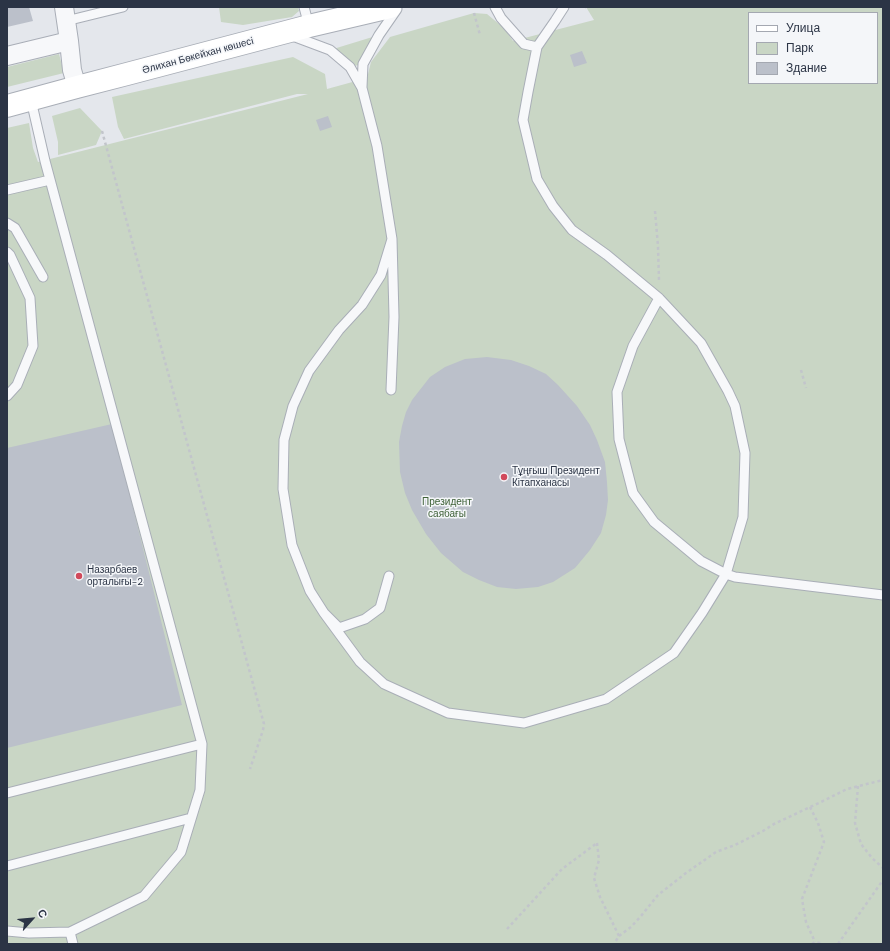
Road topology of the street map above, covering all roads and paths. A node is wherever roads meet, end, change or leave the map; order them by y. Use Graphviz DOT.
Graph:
graph roads {
  1 [pos="123,7"];
  2 [pos="390,7"];
  3 [pos="398,7"];
  4 [pos="495,7"];
  5 [pos="564,7"];
  6 [pos="474,13"];
  7 [pos="65,14"];
  8 [pos="307,17"];
  9 [pos="284,33"];
  10 [pos="480,35"];
  11 [pos="69,41"];
  12 [pos="537,46"];
  13 [pos="7,56"];
  14 [pos="77,87"];
  15 [pos="362,88"];
  16 [pos="31,100"];
  17 [pos="7,106"];
  18 [pos="102,131"];
  19 [pos="50,180"];
  20 [pos="7,190"];
  21 [pos="655,211"];
  22 [pos="7,223"];
  23 [pos="392,240"];
  24 [pos="7,252"];
  25 [pos="44,277"];
  26 [pos="659,298"];
  27 [pos="801,370"];
  28 [pos="806,388"];
  29 [pos="391,390"];
  30 [pos="7,396"];
  31 [pos="726,574"];
  32 [pos="389,576"];
  33 [pos="883,595"];
  34 [pos="324,613"];
  35 [pos="202,744"];
  36 [pos="250,769"];
  37 [pos="883,780"];
  38 [pos="858,786"];
  39 [pos="7,794"];
  40 [pos="810,807"];
  41 [pos="191,818"];
  42 [pos="7,866"];
  43 [pos="883,868"];
  44 [pos="883,880"];
  45 [pos="507,929"];
  46 [pos="7,931"];
  47 [pos="70,932"];
  48 [pos="619,936"];
  49 [pos="814,943"];
  50 [pos="73,944"];
  51 [pos="614,944"];
  52 [pos="823,944"];
  53 [pos="838,944"];
  1 -- 7 [label="lane"];
  2 -- 8 [label="street, Әлихан Бөкейхан көшесі"];
  3 -- 15 [label="lane"];
  4 -- 12 [label="lane"];
  5 -- 12 [label="lane"];
  6 -- 10 [label="path"];
  7 -- 11 [label="street"];
  8 -- 9 [label="street, Әлихан Бөкейхан көшесі"];
  9 -- 14 [label="street, Әлихан Бөкейхан көшесі"];
  9 -- 15 [label="lane"];
  11 -- 13 [label="street"];
  11 -- 14 [label="street"];
  12 -- 26 [label="lane"];
  14 -- 16 [label="street, Әлихан Бөкейхан көшесі"];
  15 -- 23 [label="lane"];
  16 -- 17 [label="street, Әлихан Бөкейхан көшесі"];
  16 -- 19 [label="lane"];
  18 -- 36 [label="path"];
  19 -- 20 [label="lane"];
  19 -- 35 [label="lane"];
  21 -- 26 [label="path"];
  22 -- 25 [label="lane"];
  23 -- 29 [label="lane"];
  23 -- 34 [label="lane"];
  24 -- 30 [label="lane"];
  26 -- 31 [label="lane"];
  26 -- 31 [label="lane"];
  27 -- 28 [label="path"];
  31 -- 33 [label="lane"];
  31 -- 34 [label="lane"];
  32 -- 34 [label="lane"];
  35 -- 39 [label="lane"];
  35 -- 41 [label="lane"];
  37 -- 38 [label="path"];
  38 -- 40 [label="path"];
  38 -- 43 [label="path"];
  40 -- 48 [label="path"];
  40 -- 49 [label="path"];
  41 -- 42 [label="lane"];
  41 -- 47 [label="lane"];
  44 -- 53 [label="path"];
  45 -- 48 [label="path"];
  46 -- 47 [label="lane"];
  47 -- 50 [label="lane"];
  48 -- 51 [label="path"];
  49 -- 52 [label="path"];
}
